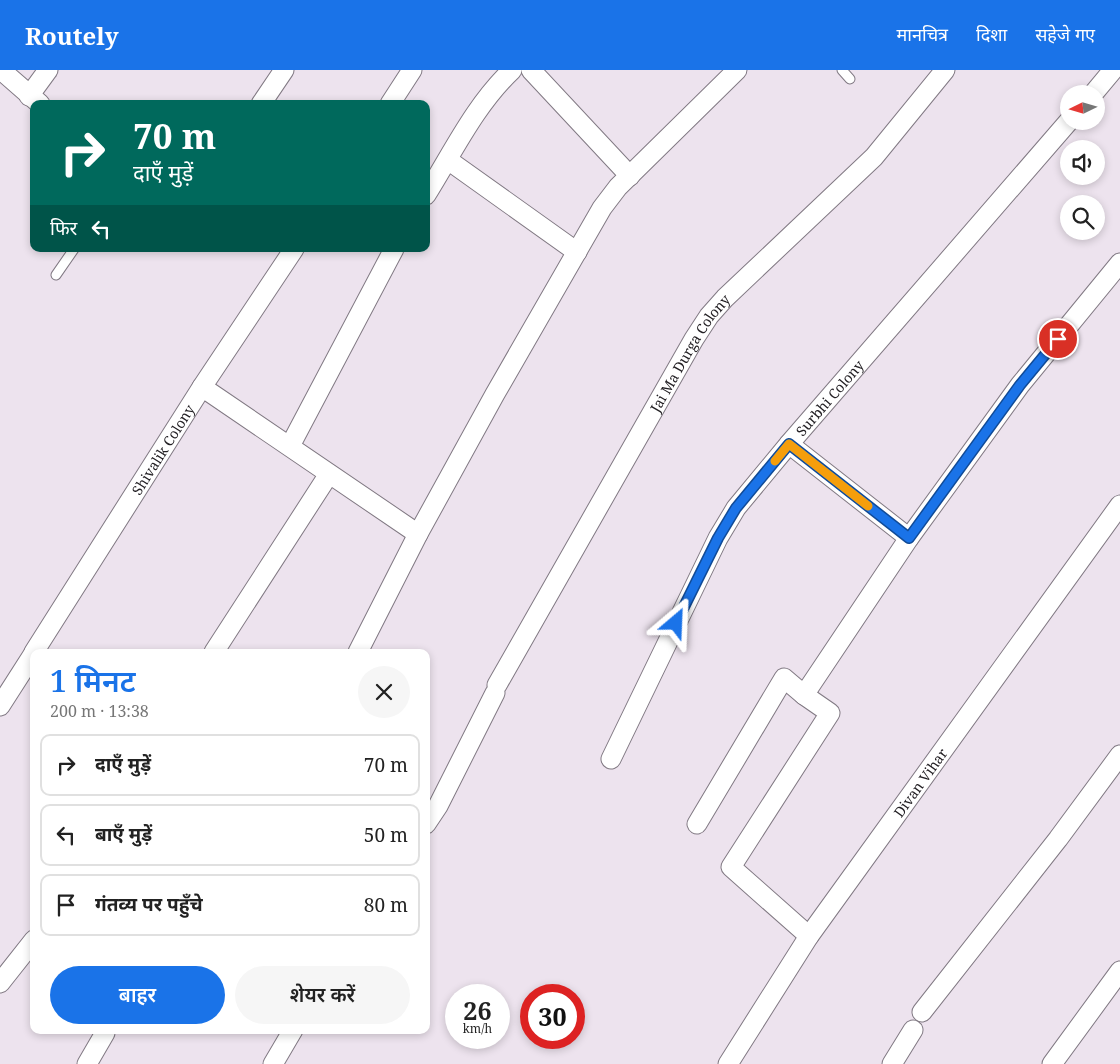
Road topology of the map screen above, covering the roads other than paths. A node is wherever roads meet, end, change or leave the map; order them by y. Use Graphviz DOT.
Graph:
graph roads {
  1 [pos="0,70"];
  2 [pos="48,70"];
  3 [pos="284,70"];
  4 [pos="412,70"];
  5 [pos="512,70"];
  6 [pos="531,70"];
  7 [pos="842,70"];
  8 [pos="945,70"];
  9 [pos="1114,70"];
  10 [pos="725,74"];
  11 [pos="850,79"];
  12 [pos="1101,85"];
  13 [pos="35,100"];
  14 [pos="264,100"];
  15 [pos="393,100"];
  16 [pos="1061,130"];
  17 [pos="448,160"];
  18 [pos="630,176"];
  19 [pos="430,189"];
  20 [pos="72,252"];
  21 [pos="292,252"];
  22 [pos="392,252"];
  23 [pos="577,252"];
  24 [pos="1120,263"];
  25 [pos="56,274"];
  26 [pos="202,387"];
  27 [pos="789,444"];
  28 [pos="290,446"];
  29 [pos="329,474"];
  30 [pos="1120,505"];
  31 [pos="418,534"];
  32 [pos="909,538"];
  33 [pos="37,649"];
  34 [pos="216,649"];
  35 [pos="360,649"];
  36 [pos="30,659"];
  37 [pos="804,695"];
  38 [pos="0,706"];
  39 [pos="1120,755"];
  40 [pos="611,759"];
  41 [pos="430,818"];
  42 [pos="697,824"];
  43 [pos="810,936"];
  44 [pos="30,945"];
  45 [pos="1120,971"];
  46 [pos="0,983"];
  47 [pos="922,1012"];
  48 [pos="913,1030"];
  49 [pos="105,1034"];
  50 [pos="291,1034"];
  51 [pos="87,1064"];
  52 [pos="273,1064"];
  53 [pos="728,1064"];
  54 [pos="892,1064"];
  55 [pos="1052,1064"];
  1 -- 13 [label="street"];
  2 -- 13 [label="street"];
  3 -- 14 [label="street"];
  4 -- 15 [label="street"];
  5 -- 17 [label="street"];
  6 -- 18 [label="street"];
  7 -- 11 [label="lane"];
  8 -- 41 [label="street, Jai Ma Durga Colony"];
  9 -- 12 [label="street"];
  10 -- 18 [label="street"];
  16 -- 27 [label="street, Surbhi Colony"];
  17 -- 19 [label="street"];
  17 -- 23 [label="street"];
  18 -- 23 [label="street"];
  20 -- 25 [label="lane"];
  21 -- 26 [label="street, Shivalik Colony"];
  22 -- 28 [label="street"];
  23 -- 31 [label="street"];
  24 -- 32 [label="street"];
  26 -- 28 [label="street"];
  26 -- 33 [label="street, Shivalik Colony"];
  27 -- 32 [label="street"];
  27 -- 40 [label="street, Surbhi Colony"];
  28 -- 29 [label="street"];
  29 -- 31 [label="street"];
  29 -- 34 [label="street"];
  30 -- 43 [label="street, Divan Vihar"];
  31 -- 35 [label="street"];
  32 -- 37 [label="street"];
  36 -- 38 [label="street, Shivalik Colony"];
  37 -- 42 [label="street"];
  37 -- 43 [label="street"];
  39 -- 47 [label="street"];
  43 -- 53 [label="street, Divan Vihar"];
  44 -- 46 [label="street"];
  45 -- 55 [label="street"];
  48 -- 54 [label="street"];
  49 -- 51 [label="street"];
  50 -- 52 [label="street"];
}
